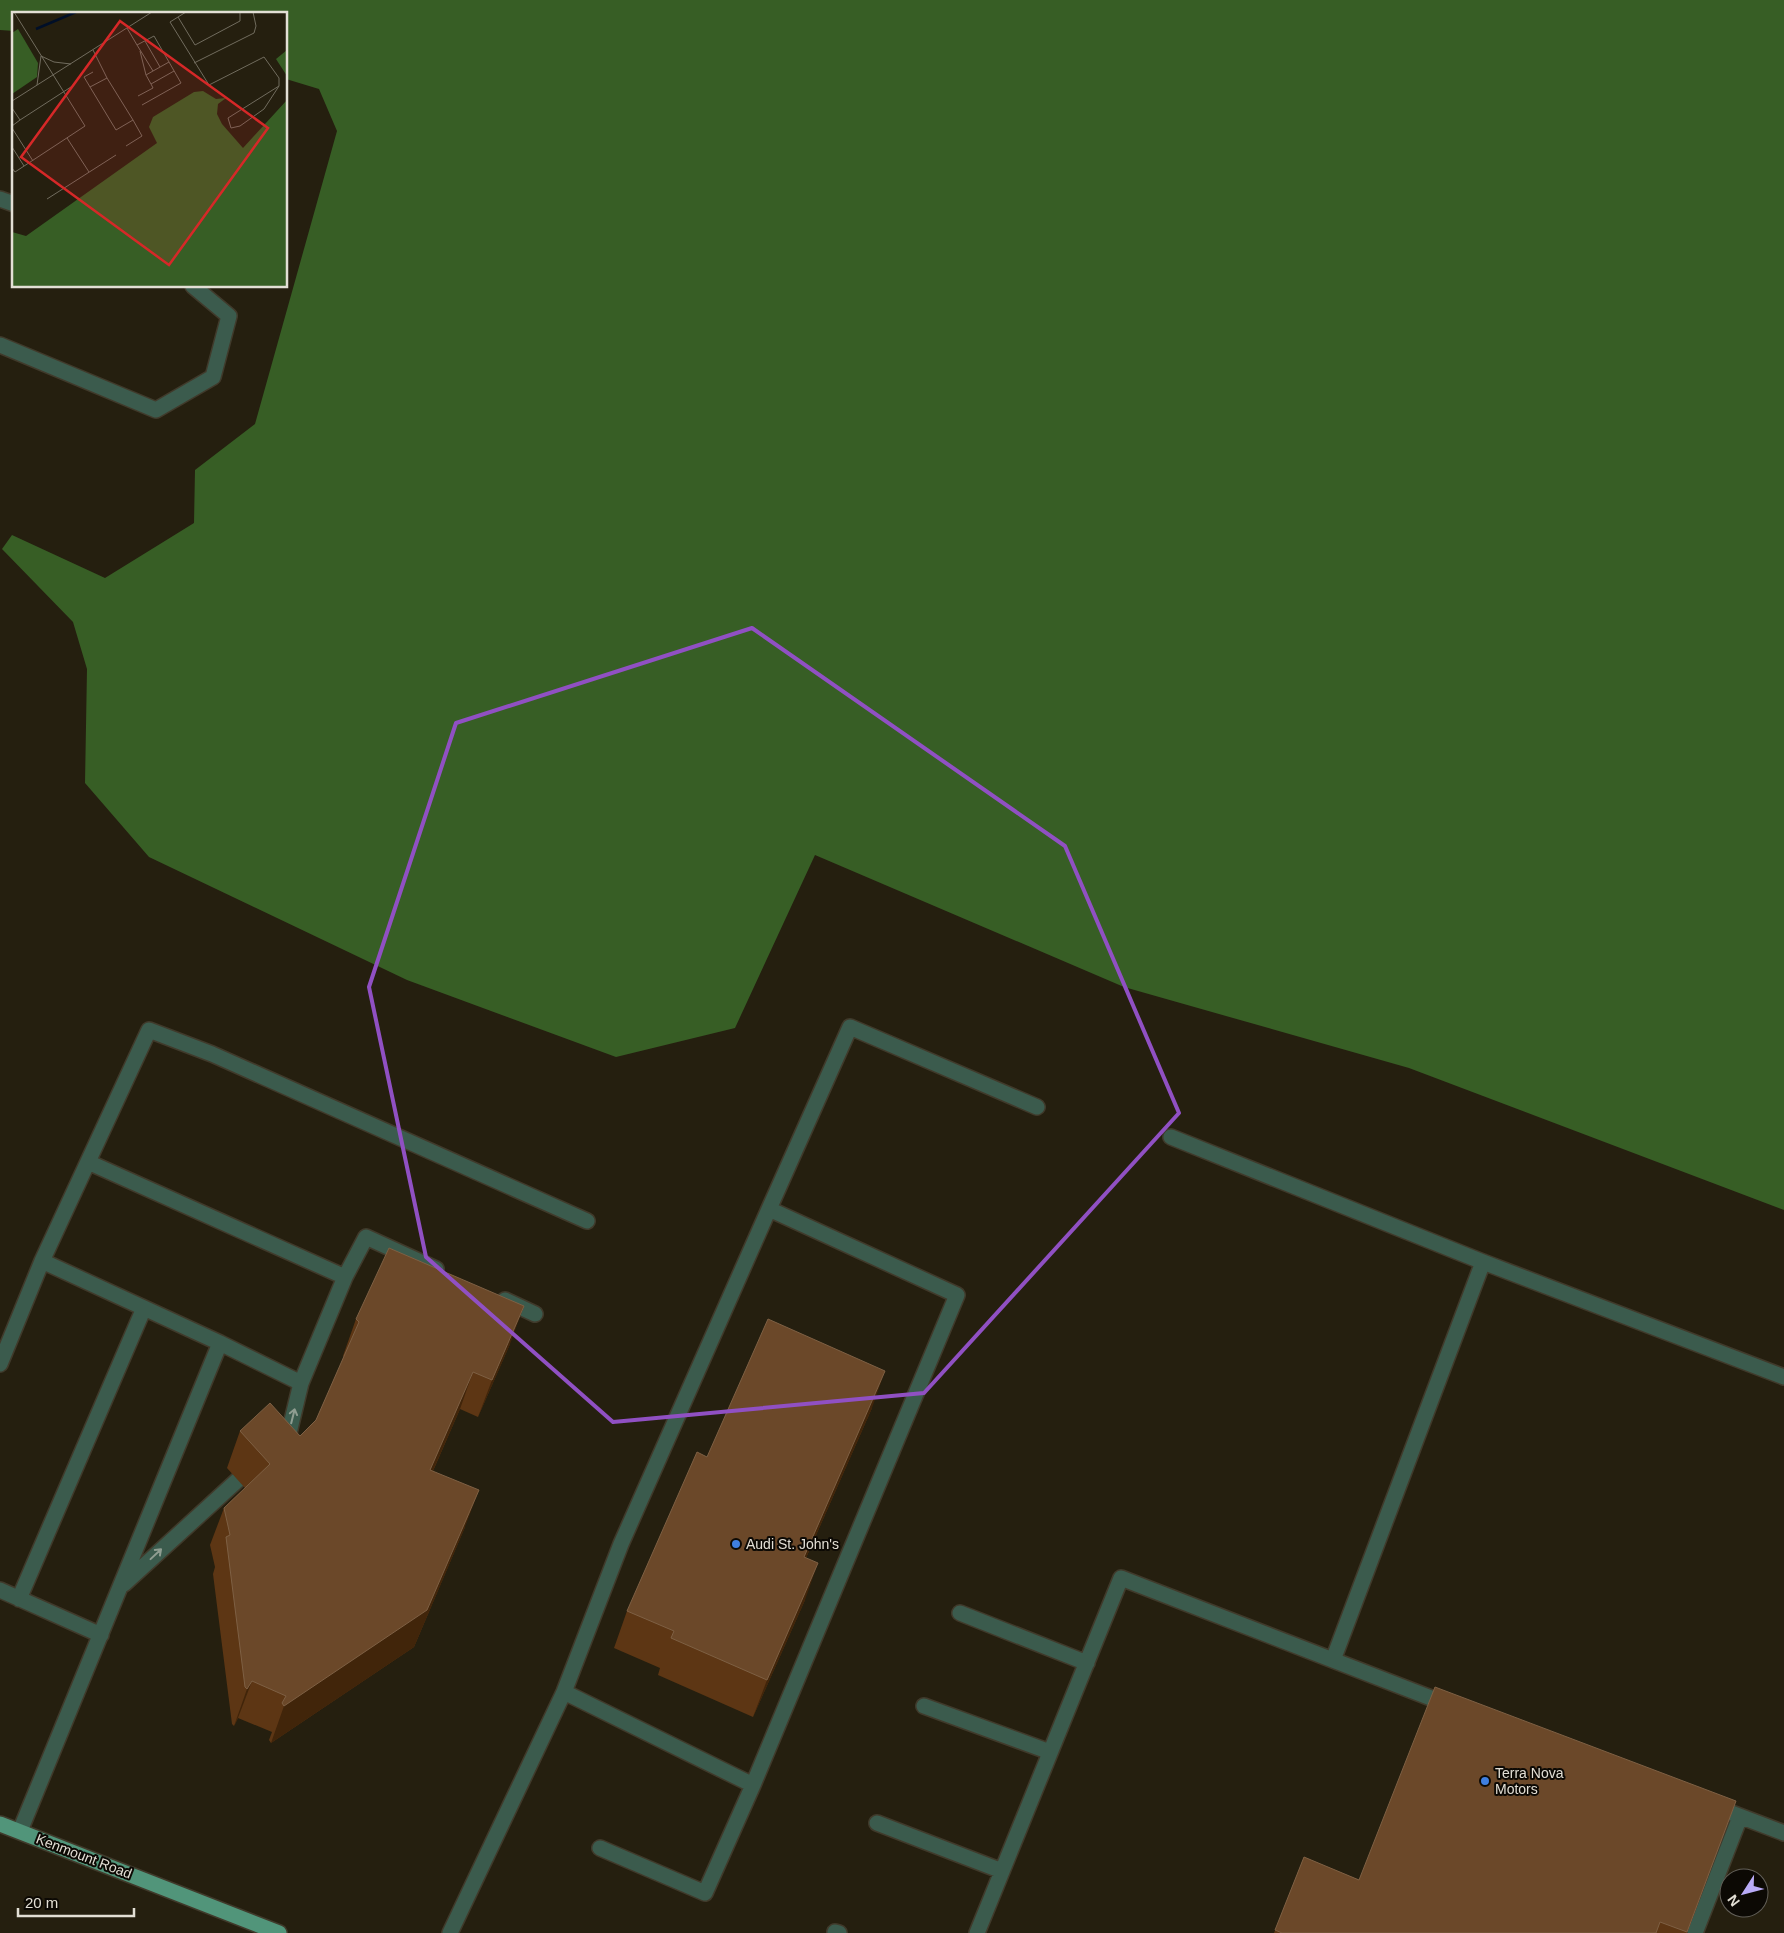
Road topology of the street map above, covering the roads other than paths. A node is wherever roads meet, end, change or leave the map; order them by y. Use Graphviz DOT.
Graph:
graph roads {
  1 [pos="0,199"];
  2 [pos="12,203"];
  3 [pos="195,288"];
  4 [pos="0,345"];
  5 [pos="1037,1107"];
  6 [pos="1171,1137"];
  7 [pos="88,1162"];
  8 [pos="769,1209"];
  9 [pos="587,1222"];
  10 [pos="42,1261"];
  11 [pos="1483,1262"];
  12 [pos="446,1274"];
  13 [pos="345,1277"];
  14 [pos="491,1294"];
  15 [pos="144,1308"];
  16 [pos="535,1314"];
  17 [pos="220,1343"];
  18 [pos="0,1364"];
  19 [pos="1784,1377"];
  20 [pos="302,1383"];
  21 [pos="121,1587"];
  22 [pos="0,1590"];
  23 [pos="19,1599"];
  24 [pos="960,1613"];
  25 [pos="101,1635"];
  26 [pos="1332,1660"];
  27 [pos="1087,1663"];
  28 [pos="564,1692"];
  29 [pos="924,1706"];
  30 [pos="1461,1709"];
  31 [pos="1050,1752"];
  32 [pos="753,1785"];
  33 [pos="1696,1800"];
  34 [pos="1740,1816"];
  35 [pos="877,1823"];
  36 [pos="0,1824"];
  37 [pos="20,1831"];
  38 [pos="1784,1833"];
  39 [pos="600,1848"];
  40 [pos="1002,1871"];
  41 [pos="279,1933"];
  42 [pos="450,1933"];
  43 [pos="977,1933"];
  44 [pos="1695,1933"];
  1 -- 2 [label="lane"];
  3 -- 4 [label="lane"];
  5 -- 8 [label="lane"];
  6 -- 11 [label="lane"];
  7 -- 9 [label="lane"];
  7 -- 10 [label="lane"];
  7 -- 13 [label="lane"];
  8 -- 28 [label="lane"];
  8 -- 32 [label="lane"];
  10 -- 15 [label="lane"];
  10 -- 18 [label="lane"];
  11 -- 19 [label="lane"];
  11 -- 26 [label="lane"];
  12 -- 13 [label="lane"];
  13 -- 20 [label="lane"];
  14 -- 16 [label="lane"];
  15 -- 17 [label="lane"];
  15 -- 23 [label="lane"];
  17 -- 20 [label="lane"];
  17 -- 21 [label="lane"];
  21 -- 20 [label="lane, one-way"];
  21 -- 25 [label="lane"];
  22 -- 23 [label="lane"];
  23 -- 25 [label="lane"];
  24 -- 27 [label="lane"];
  25 -- 37 [label="lane"];
  26 -- 27 [label="lane"];
  26 -- 30 [label="lane"];
  27 -- 31 [label="lane"];
  28 -- 32 [label="lane"];
  28 -- 42 [label="lane"];
  29 -- 31 [label="lane"];
  31 -- 40 [label="lane"];
  32 -- 39 [label="lane"];
  33 -- 34 [label="lane"];
  34 -- 38 [label="lane"];
  34 -- 44 [label="lane"];
  35 -- 40 [label="lane"];
  36 -- 37 [label="main road, Kenmount Road"];
  37 -- 41 [label="main road, Kenmount Road"];
  40 -- 43 [label="lane"];
}
